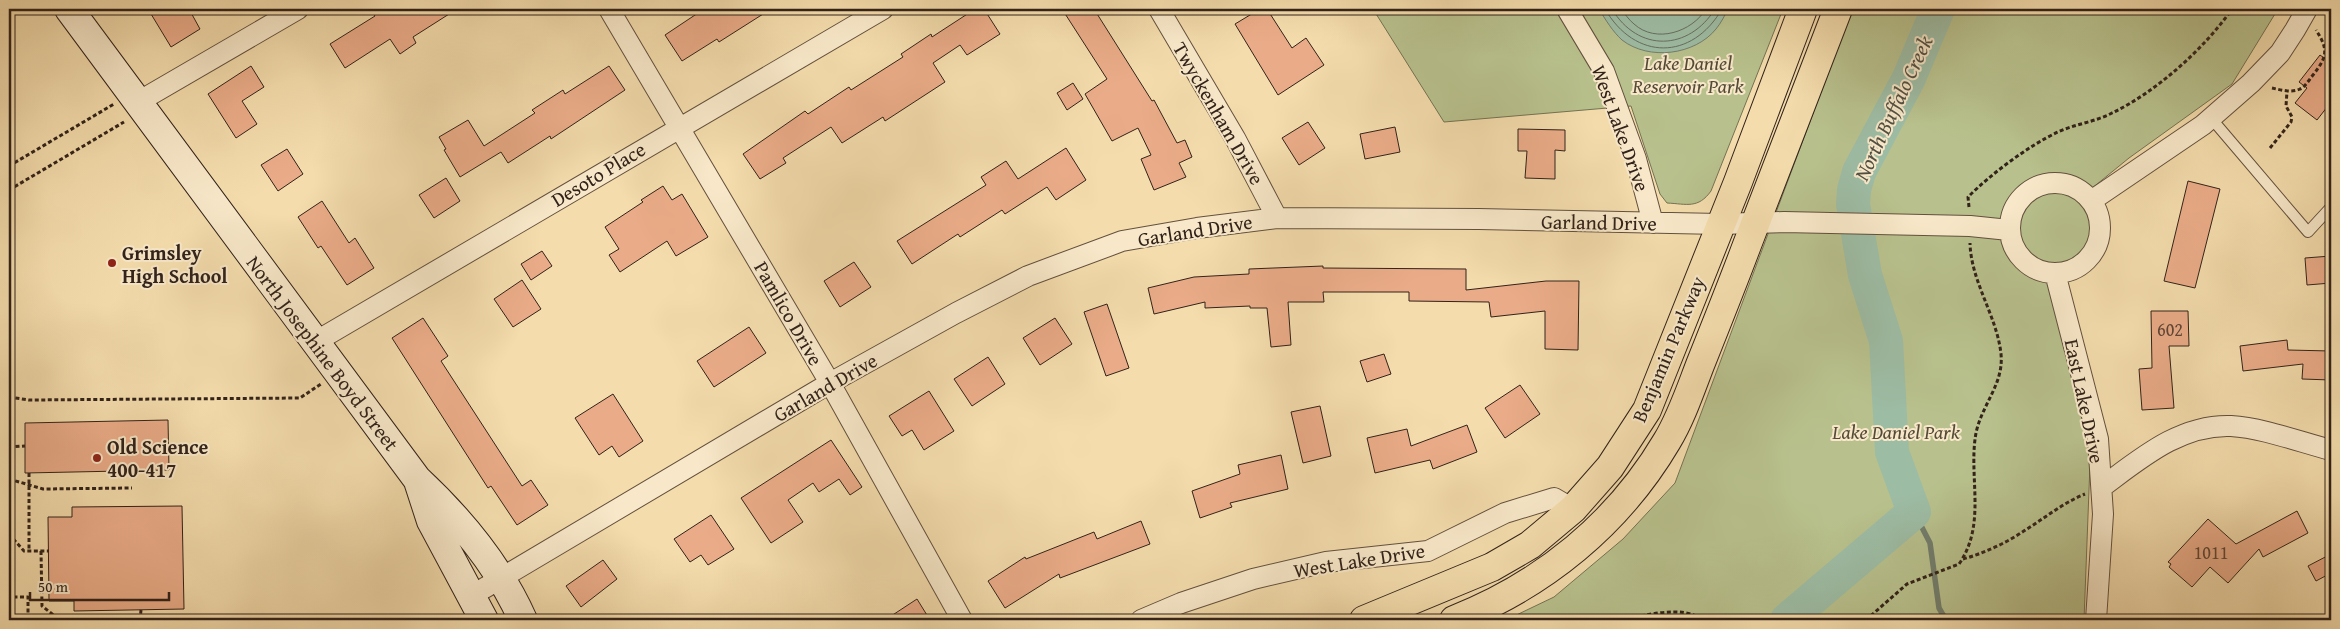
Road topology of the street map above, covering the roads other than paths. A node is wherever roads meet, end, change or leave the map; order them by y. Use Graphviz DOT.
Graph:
graph roads {
  1 [pos="69,9"];
  2 [pos="298,9"];
  3 [pos="609,9"];
  4 [pos="883,9"];
  5 [pos="1159,9"];
  6 [pos="1567,9"];
  7 [pos="1803,9"];
  8 [pos="1838,9"];
  9 [pos="2310,18"];
  10 [pos="138,102"];
  11 [pos="2211,118"];
  12 [pos="680,126"];
  13 [pos="2091,201"];
  14 [pos="2331,207"];
  15 [pos="1277,218"];
  16 [pos="1756,222"];
  17 [pos="1653,223"];
  18 [pos="1720,224"];
  19 [pos="2009,230"];
  20 [pos="2055,273"];
  21 [pos="315,342"];
  22 [pos="830,384"];
  23 [pos="2331,450"];
  24 [pos="417,479"];
  25 [pos="2102,488"];
  26 [pos="1573,509"];
  27 [pos="500,579"];
  28 [pos="471,596"];
  29 [pos="484,620"];
  30 [pos="523,620"];
  31 [pos="962,620"];
  32 [pos="1140,620"];
  33 [pos="1364,620"];
  34 [pos="1454,620"];
  35 [pos="2096,620"];
  1 -- 10 [label="main road, North Josephine Boyd Street"];
  2 -- 10 [label="street"];
  3 -- 12 [label="street, Pamlico Drive"];
  4 -- 12 [label="street, Desoto Place"];
  5 -- 15 [label="street, Twyckenham Drive"];
  6 -- 17 [label="street, West Lake Drive"];
  7 -- 18 [label="main road, Benjamin Parkway"];
  8 -- 16 [label="main road, Benjamin Parkway"];
  9 -- 11 [label="street"];
  10 -- 21 [label="main road, North Josephine Boyd Street"];
  11 -- 13 [label="street"];
  11 -- 14 [label="lane"];
  12 -- 21 [label="street, Desoto Place"];
  12 -- 22 [label="street, Pamlico Drive"];
  13 -- 19 [label="street"];
  13 -- 20 [label="street"];
  15 -- 17 [label="street, Garland Drive"];
  15 -- 22 [label="street, Garland Drive"];
  16 -- 18 [label="street, Garland Drive"];
  16 -- 19 [label="street, Garland Drive"];
  16 -- 34 [label="main road, Benjamin Parkway"];
  17 -- 18 [label="street, Garland Drive"];
  18 -- 26 [label="main road, Benjamin Parkway"];
  19 -- 20 [label="street"];
  20 -- 25 [label="street, East Lake Drive"];
  21 -- 24 [label="main road, North Josephine Boyd Street"];
  22 -- 27 [label="street, Garland Drive"];
  22 -- 31 [label="street, Pamlico Drive"];
  23 -- 25 [label="street"];
  24 -- 27 [label="main road, North Josephine Boyd Street"];
  24 -- 28 [label="main road, North Josephine Boyd Street"];
  25 -- 35 [label="street, East Lake Drive"];
  26 -- 32 [label="street, West Lake Drive"];
  26 -- 33 [label="main road, Benjamin Parkway"];
  27 -- 28 [label="street, Garland Drive"];
  27 -- 30 [label="main road, North Josephine Boyd Street"];
  28 -- 29 [label="main road, North Josephine Boyd Street"];
}
